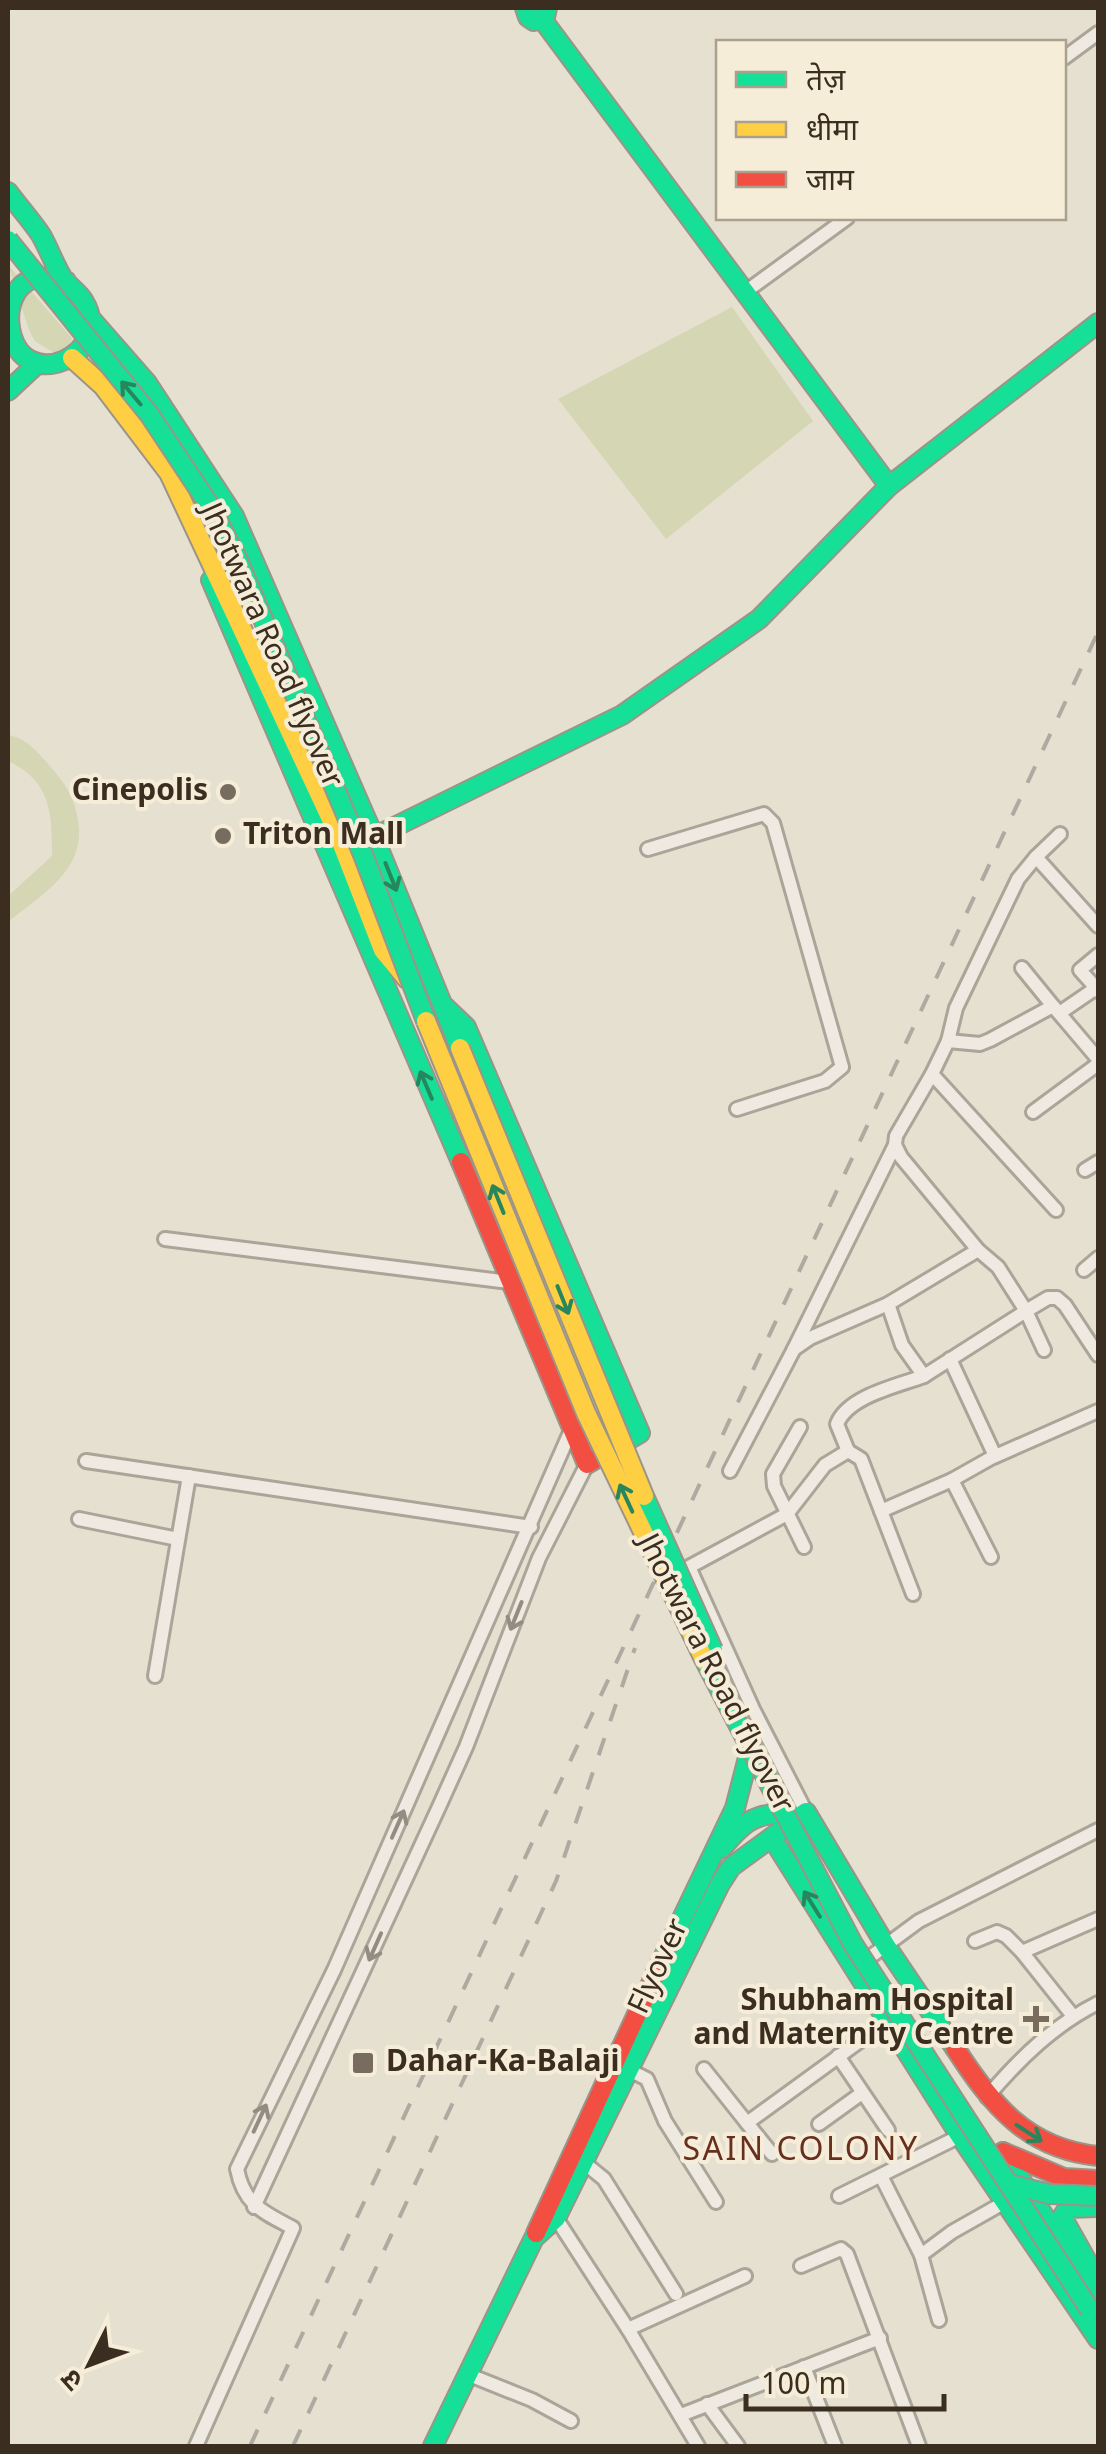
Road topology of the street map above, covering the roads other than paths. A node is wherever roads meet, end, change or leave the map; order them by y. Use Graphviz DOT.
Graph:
graph roads {
  1 [pos="525,8"];
  2 [pos="544,14"];
  3 [pos="1098,32"];
  4 [pos="1066,56"];
  5 [pos="8,192"];
  6 [pos="844,220"];
  7 [pos="8,240"];
  8 [pos="66,281"];
  9 [pos="744,293"];
  10 [pos="8,310"];
  11 [pos="91,320"];
  12 [pos="1098,323"];
  13 [pos="8,334"];
  14 [pos="72,358"];
  15 [pos="37,364"];
  16 [pos="8,391"];
  17 [pos="889,486"];
  18 [pos="211,564"];
  19 [pos="1060,834"];
  20 [pos="374,837"];
  21 [pos="648,849"];
  22 [pos="1036,857"];
  23 [pos="1098,926"];
  24 [pos="1098,954"];
  25 [pos="1022,968"];
  26 [pos="411,985"];
  27 [pos="1097,990"];
  28 [pos="442,1003"];
  29 [pos="1057,1009"];
  30 [pos="948,1041"];
  31 [pos="1098,1062"];
  32 [pos="932,1074"];
  33 [pos="737,1109"];
  34 [pos="1033,1112"];
  35 [pos="895,1145"];
  36 [pos="1098,1162"];
  37 [pos="1085,1170"];
  38 [pos="1056,1210"];
  39 [pos="165,1239"];
  40 [pos="978,1250"];
  41 [pos="1098,1258"];
  42 [pos="1084,1270"];
  43 [pos="509,1282"];
  44 [pos="888,1304"];
  45 [pos="1026,1311"];
  46 [pos="794,1349"];
  47 [pos="1044,1350"];
  48 [pos="1098,1355"];
  49 [pos="950,1360"];
  50 [pos="924,1376"];
  51 [pos="1098,1410"];
  52 [pos="800,1427"];
  53 [pos="572,1428"];
  54 [pos="848,1451"];
  55 [pos="995,1456"];
  56 [pos="86,1461"];
  57 [pos="587,1464"];
  58 [pos="730,1471"];
  59 [pos="189,1476"];
  60 [pos="952,1480"];
  61 [pos="881,1511"];
  62 [pos="787,1514"];
  63 [pos="79,1519"];
  64 [pos="532,1527"];
  65 [pos="178,1539"];
  66 [pos="804,1547"];
  67 [pos="520,1551"];
  68 [pos="540,1558"];
  69 [pos="990,1558"];
  70 [pos="913,1594"];
  71 [pos="155,1676"];
  72 [pos="750,1750"];
  73 [pos="806,1812"];
  74 [pos="785,1814"];
  75 [pos="1098,1830"];
  76 [pos="772,1838"];
  77 [pos="711,1859"];
  78 [pos="1098,1919"];
  79 [pos="975,1941"];
  80 [pos="886,1946"];
  81 [pos="1022,1952"];
  82 [pos="853,1970"];
  83 [pos="1098,2002"];
  84 [pos="1073,2016"];
  85 [pos="886,2022"];
  86 [pos="838,2056"];
  87 [pos="627,2069"];
  88 [pos="704,2069"];
  89 [pos="862,2094"];
  90 [pos="987,2097"];
  91 [pos="746,2124"];
  92 [pos="819,2124"];
  93 [pos="888,2130"];
  94 [pos="960,2136"];
  95 [pos="1003,2152"];
  96 [pos="772,2154"];
  97 [pos="1098,2156"];
  98 [pos="582,2161"];
  99 [pos="882,2176"];
  100 [pos="1098,2180"];
  101 [pos="1007,2193"];
  102 [pos="839,2196"];
  103 [pos="1098,2196"];
  104 [pos="716,2202"];
  105 [pos="254,2207"];
  106 [pos="1098,2208"];
  107 [pos="553,2210"];
  108 [pos="921,2255"];
  109 [pos="802,2266"];
  110 [pos="745,2276"];
  111 [pos="676,2294"];
  112 [pos="1095,2295"];
  113 [pos="940,2320"];
  114 [pos="1098,2322"];
  115 [pos="628,2329"];
  116 [pos="880,2338"];
  117 [pos="1098,2339"];
  118 [pos="804,2367"];
  119 [pos="467,2374"];
  120 [pos="707,2404"];
  121 [pos="682,2416"];
  122 [pos="571,2421"];
  123 [pos="196,2446"];
  124 [pos="433,2446"];
  125 [pos="698,2446"];
  126 [pos="738,2446"];
  127 [pos="834,2446"];
  128 [pos="919,2446"];
  1 -- 2 [label="main road"];
  2 -- 9 [label="main road"];
  3 -- 4 [label="street"];
  5 -- 8 [label="main road"];
  6 -- 9 [label="street"];
  26 -- 7 [label="main road, Jhotwara Road flyover, one-way, bridge"];
  8 -- 10 [label="main road"];
  8 -- 11 [label="main road"];
  9 -- 17 [label="main road"];
  10 -- 13 [label="main road"];
  11 -- 14 [label="main road"];
  11 -- 20 [label="main road, Jhotwara Road flyover"];
  12 -- 17 [label="main road"];
  13 -- 15 [label="main road"];
  14 -- 15 [label="main road"];
  14 -- 18 [label="main road"];
  15 -- 16 [label="main road"];
  17 -- 20 [label="main road"];
  18 -- 26 [label="main road, Jhotwara Road flyover"];
  43 -- 18 [label="main road, one-way"];
  19 -- 22 [label="street"];
  20 -- 28 [label="main road, Jhotwara Road flyover, one-way"];
  21 -- 33 [label="street"];
  22 -- 23 [label="street"];
  22 -- 30 [label="street"];
  24 -- 27 [label="street"];
  25 -- 29 [label="street"];
  72 -- 26 [label="main road, Jhotwara Road flyover, one-way, bridge"];
  27 -- 29 [label="street"];
  28 -- 57 [label="main road"];
  28 -- 95 [label="main road, Jhotwara Road flyover, one-way, bridge"];
  29 -- 30 [label="street"];
  29 -- 31 [label="street"];
  30 -- 32 [label="street"];
  31 -- 34 [label="street"];
  32 -- 35 [label="street"];
  32 -- 38 [label="street"];
  35 -- 40 [label="street"];
  35 -- 46 [label="street"];
  36 -- 37 [label="street"];
  39 -- 43 [label="street"];
  40 -- 44 [label="street"];
  40 -- 45 [label="street"];
  41 -- 42 [label="street"];
  43 -- 53 [label="main road"];
  44 -- 46 [label="street"];
  44 -- 50 [label="street"];
  45 -- 47 [label="street"];
  45 -- 48 [label="street"];
  45 -- 49 [label="street"];
  46 -- 58 [label="street"];
  49 -- 50 [label="street"];
  49 -- 55 [label="street"];
  50 -- 54 [label="street"];
  51 -- 55 [label="street"];
  52 -- 62 [label="street"];
  53 -- 57 [label="main road"];
  53 -- 64 [label="street"];
  54 -- 61 [label="street"];
  54 -- 62 [label="street"];
  55 -- 60 [label="street"];
  56 -- 59 [label="street"];
  57 -- 68 [label="street"];
  59 -- 64 [label="street"];
  59 -- 65 [label="street"];
  60 -- 61 [label="street"];
  60 -- 69 [label="street"];
  61 -- 70 [label="street"];
  62 -- 66 [label="street"];
  62 -- 73 [label="street"];
  63 -- 65 [label="street"];
  64 -- 67 [label="street"];
  65 -- 71 [label="street"];
  67 -- 68 [label="street"];
  105 -- 67 [label="street, one-way"];
  68 -- 105 [label="street, one-way"];
  72 -- 74 [label="main road, Jhotwara Road flyover, bridge"];
  72 -- 77 [label="main road, Flyover"];
  73 -- 76 [label="main road"];
  73 -- 80 [label="main road"];
  74 -- 77 [label="main road, Flyover"];
  74 -- 101 [label="main road, Jhotwara Road flyover, bridge"];
  75 -- 80 [label="street"];
  82 -- 76 [label="main road, one-way"];
  76 -- 87 [label="main road"];
  77 -- 107 [label="main road, Flyover"];
  78 -- 81 [label="street"];
  79 -- 81 [label="street"];
  80 -- 82 [label="street"];
  80 -- 90 [label="main road"];
  81 -- 84 [label="street"];
  82 -- 85 [label="main road"];
  83 -- 84 [label="street"];
  84 -- 90 [label="street"];
  85 -- 86 [label="street"];
  85 -- 94 [label="main road"];
  86 -- 89 [label="street"];
  86 -- 91 [label="street"];
  87 -- 98 [label="main road"];
  87 -- 104 [label="street"];
  88 -- 91 [label="street"];
  89 -- 92 [label="street"];
  89 -- 93 [label="street"];
  90 -- 97 [label="main road, one-way"];
  91 -- 96 [label="street"];
  94 -- 99 [label="street"];
  94 -- 101 [label="main road"];
  95 -- 100 [label="main road"];
  95 -- 112 [label="main road, Jhotwara Road flyover"];
  98 -- 107 [label="main road"];
  98 -- 111 [label="street"];
  99 -- 102 [label="street"];
  99 -- 108 [label="street"];
  101 -- 103 [label="main road, bridge"];
  101 -- 108 [label="street"];
  101 -- 114 [label="main road, Jhotwara Road flyover, bridge"];
  101 -- 117 [label="main road"];
  105 -- 123 [label="street"];
  106 -- 112 [label="main road"];
  107 -- 115 [label="street"];
  107 -- 119 [label="main road"];
  108 -- 113 [label="street"];
  109 -- 116 [label="street"];
  110 -- 115 [label="street"];
  115 -- 121 [label="street"];
  116 -- 118 [label="street"];
  116 -- 128 [label="street"];
  118 -- 120 [label="street"];
  118 -- 127 [label="street"];
  119 -- 122 [label="street"];
  119 -- 124 [label="main road"];
  120 -- 121 [label="street"];
  120 -- 126 [label="street"];
  121 -- 125 [label="street"];
}
